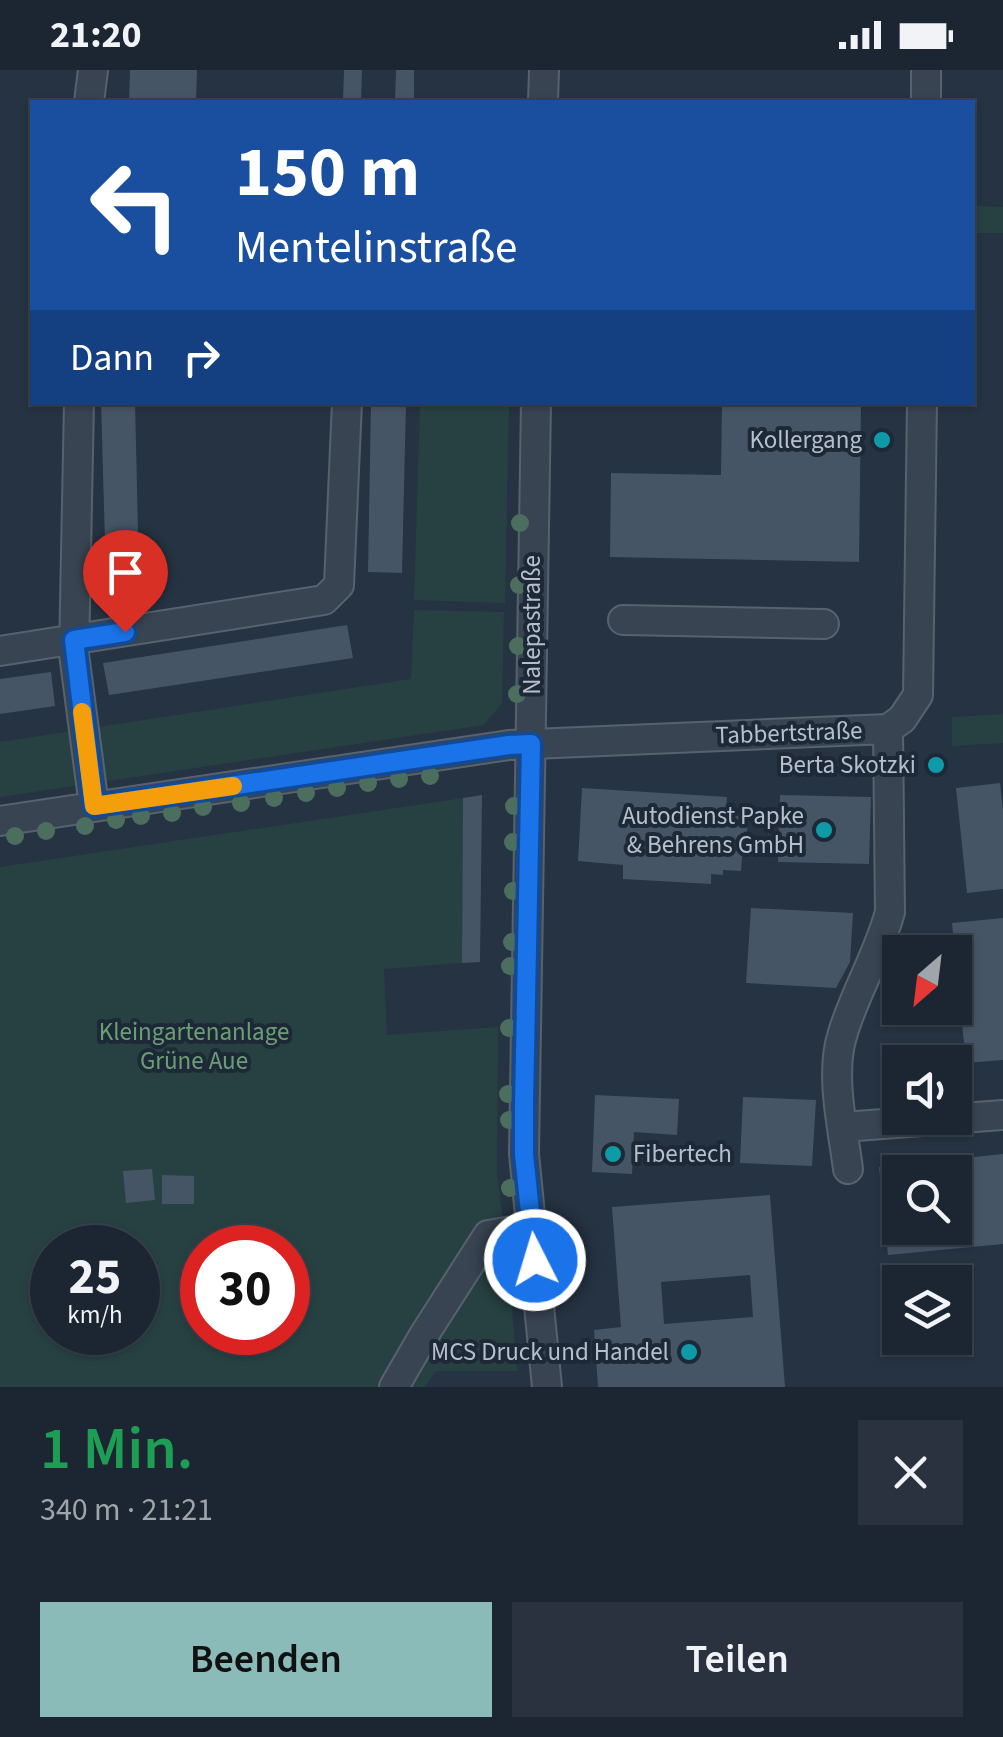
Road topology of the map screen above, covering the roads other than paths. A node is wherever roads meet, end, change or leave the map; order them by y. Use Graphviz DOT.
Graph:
graph roads {
  1 [pos="93,70"];
  2 [pos="544,70"];
  3 [pos="926,70"];
  4 [pos="90,100"];
  5 [pos="543,100"];
  6 [pos="926,100"];
  7 [pos="79,405"];
  8 [pos="347,405"];
  9 [pos="536,405"];
  10 [pos="922,405"];
  11 [pos="623,620"];
  12 [pos="824,624"];
  13 [pos="74,640"];
  14 [pos="0,651"];
  15 [pos="888,730"];
  16 [pos="531,744"];
  17 [pos="94,806"];
  18 [pos="0,821"];
  19 [pos="1003,1115"];
  20 [pos="843,1126"];
  21 [pos="848,1169"];
  22 [pos="532,1228"];
  23 [pos="394,1387"];
  24 [pos="547,1387"];
  1 -- 4 [label="street"];
  2 -- 5 [label="street"];
  3 -- 6 [label="street"];
  7 -- 13 [label="street"];
  8 -- 13 [label="street"];
  9 -- 16 [label="street, Nalepastraße"];
  10 -- 15 [label="street, Tabbertstraße"];
  11 -- 12 [label="street"];
  13 -- 14 [label="street"];
  13 -- 17 [label="street"];
  15 -- 16 [label="street, Tabbertstraße"];
  15 -- 20 [label="street"];
  16 -- 17 [label="street, Tabbertstraße"];
  16 -- 22 [label="street, Nalepastraße"];
  17 -- 18 [label="street, Tabbertstraße"];
  19 -- 20 [label="street"];
  20 -- 21 [label="street"];
  22 -- 23 [label="street"];
  22 -- 24 [label="street, Nalepastraße"];
}
